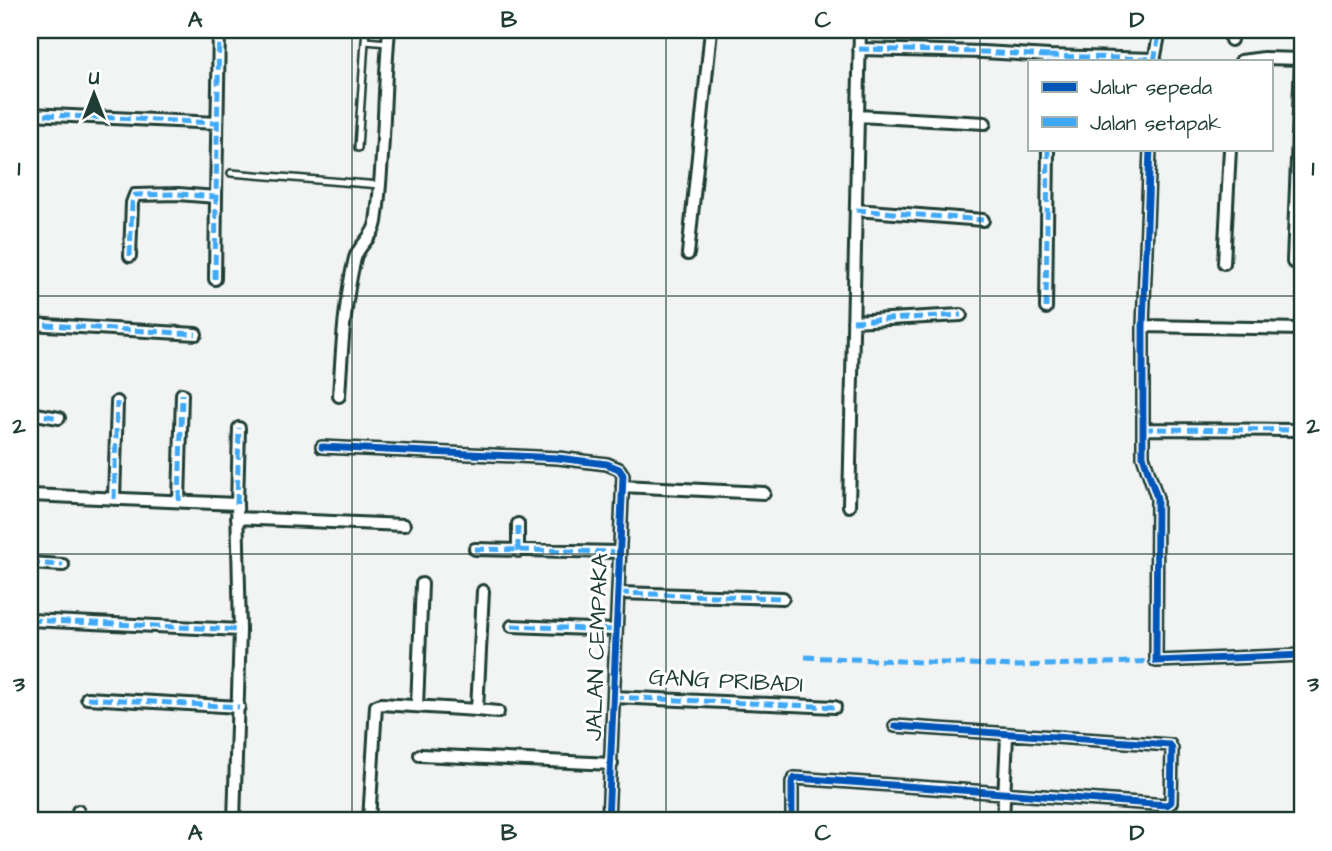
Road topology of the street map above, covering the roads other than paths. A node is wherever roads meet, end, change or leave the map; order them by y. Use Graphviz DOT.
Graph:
graph roads {
  1 [pos="219,30"];
  2 [pos="366,30"];
  3 [pos="389,30"];
  4 [pos="711,30"];
  5 [pos="860,30"];
  6 [pos="1160,30"];
  7 [pos="365,41"];
  8 [pos="388,43"];
  9 [pos="859,49"];
  10 [pos="1049,59"];
  11 [pos="1302,59"];
  12 [pos="1154,60"];
  13 [pos="1249,60"];
  14 [pos="30,114"];
  15 [pos="858,116"];
  16 [pos="217,122"];
  17 [pos="985,123"];
  18 [pos="358,148"];
  19 [pos="1048,150"];
  20 [pos="1150,150"];
  21 [pos="1230,150"];
  22 [pos="231,173"];
  23 [pos="380,186"];
  24 [pos="216,197"];
  25 [pos="856,210"];
  26 [pos="983,220"];
  27 [pos="688,254"];
  28 [pos="130,256"];
  29 [pos="1293,262"];
  30 [pos="1224,263"];
  31 [pos="215,279"];
  32 [pos="1046,308"];
  33 [pos="961,315"];
  34 [pos="853,321"];
  35 [pos="30,324"];
  36 [pos="1143,326"];
  37 [pos="1302,329"];
  38 [pos="196,334"];
  39 [pos="182,394"];
  40 [pos="339,396"];
  41 [pos="117,402"];
  42 [pos="30,412"];
  43 [pos="59,418"];
  44 [pos="239,428"];
  45 [pos="1143,429"];
  46 [pos="1302,430"];
  47 [pos="322,447"];
  48 [pos="623,480"];
  49 [pos="764,493"];
  50 [pos="30,495"];
  51 [pos="114,499"];
  52 [pos="179,501"];
  53 [pos="237,504"];
  54 [pos="849,506"];
  55 [pos="237,518"];
  56 [pos="518,524"];
  57 [pos="404,525"];
  58 [pos="475,549"];
  59 [pos="518,551"];
  60 [pos="619,552"];
  61 [pos="30,563"];
  62 [pos="63,565"];
  63 [pos="422,584"];
  64 [pos="482,591"];
  65 [pos="619,593"];
  66 [pos="783,598"];
  67 [pos="30,620"];
  68 [pos="512,626"];
  69 [pos="616,630"];
  70 [pos="240,631"];
  71 [pos="1302,655"];
  72 [pos="614,697"];
  73 [pos="88,698"];
  74 [pos="417,706"];
  75 [pos="239,707"];
  76 [pos="835,707"];
  77 [pos="477,710"];
  78 [pos="498,712"];
  79 [pos="895,726"];
  80 [pos="1007,736"];
  81 [pos="420,755"];
  82 [pos="612,764"];
  83 [pos="1004,792"];
  84 [pos="234,821"];
  85 [pos="369,821"];
  86 [pos="608,821"];
  87 [pos="792,821"];
  88 [pos="1003,821"];
  1 -- 16 [label="street"];
  2 -- 7 [label="lane"];
  3 -- 8 [label="street"];
  4 -- 27 [label="street"];
  5 -- 9 [label="street"];
  6 -- 12 [label="street"];
  7 -- 8 [label="lane"];
  7 -- 18 [label="lane"];
  8 -- 23 [label="street"];
  9 -- 10 [label="street"];
  9 -- 15 [label="street"];
  10 -- 12 [label="street"];
  11 -- 13 [label="street"];
  11 -- 29 [label="street"];
  14 -- 16 [label="street"];
  15 -- 17 [label="street"];
  15 -- 25 [label="street"];
  16 -- 24 [label="street"];
  19 -- 32 [label="street"];
  20 -- 36 [label="street"];
  21 -- 30 [label="street"];
  22 -- 23 [label="lane"];
  23 -- 40 [label="street"];
  24 -- 28 [label="street"];
  24 -- 31 [label="street"];
  25 -- 26 [label="street"];
  25 -- 34 [label="street"];
  33 -- 34 [label="street"];
  34 -- 54 [label="street"];
  35 -- 38 [label="street"];
  36 -- 37 [label="street"];
  36 -- 45 [label="street"];
  39 -- 52 [label="street"];
  41 -- 51 [label="street"];
  42 -- 43 [label="street"];
  44 -- 53 [label="street"];
  45 -- 46 [label="street"];
  45 -- 71 [label="street"];
  47 -- 48 [label="street"];
  48 -- 49 [label="street"];
  48 -- 60 [label="street, JALAN CEMPAKA"];
  50 -- 51 [label="street"];
  51 -- 52 [label="street"];
  52 -- 53 [label="street"];
  53 -- 55 [label="street"];
  55 -- 57 [label="street"];
  55 -- 70 [label="street"];
  56 -- 59 [label="street"];
  58 -- 59 [label="street"];
  59 -- 60 [label="street"];
  60 -- 65 [label="street, JALAN CEMPAKA"];
  61 -- 62 [label="street"];
  63 -- 74 [label="street"];
  64 -- 77 [label="street"];
  65 -- 66 [label="street"];
  65 -- 69 [label="street, JALAN CEMPAKA"];
  67 -- 70 [label="street"];
  68 -- 69 [label="street"];
  69 -- 72 [label="street, JALAN CEMPAKA"];
  70 -- 75 [label="street"];
  72 -- 76 [label="street, GANG PRIBADI"];
  72 -- 82 [label="street, JALAN CEMPAKA"];
  73 -- 75 [label="street"];
  74 -- 77 [label="street"];
  74 -- 85 [label="street"];
  75 -- 84 [label="street"];
  77 -- 78 [label="street"];
  79 -- 80 [label="street"];
  80 -- 83 [label="street"];
  80 -- 83 [label="street"];
  81 -- 82 [label="street"];
  82 -- 86 [label="street, JALAN CEMPAKA"];
  83 -- 87 [label="street"];
  83 -- 88 [label="street"];
}
